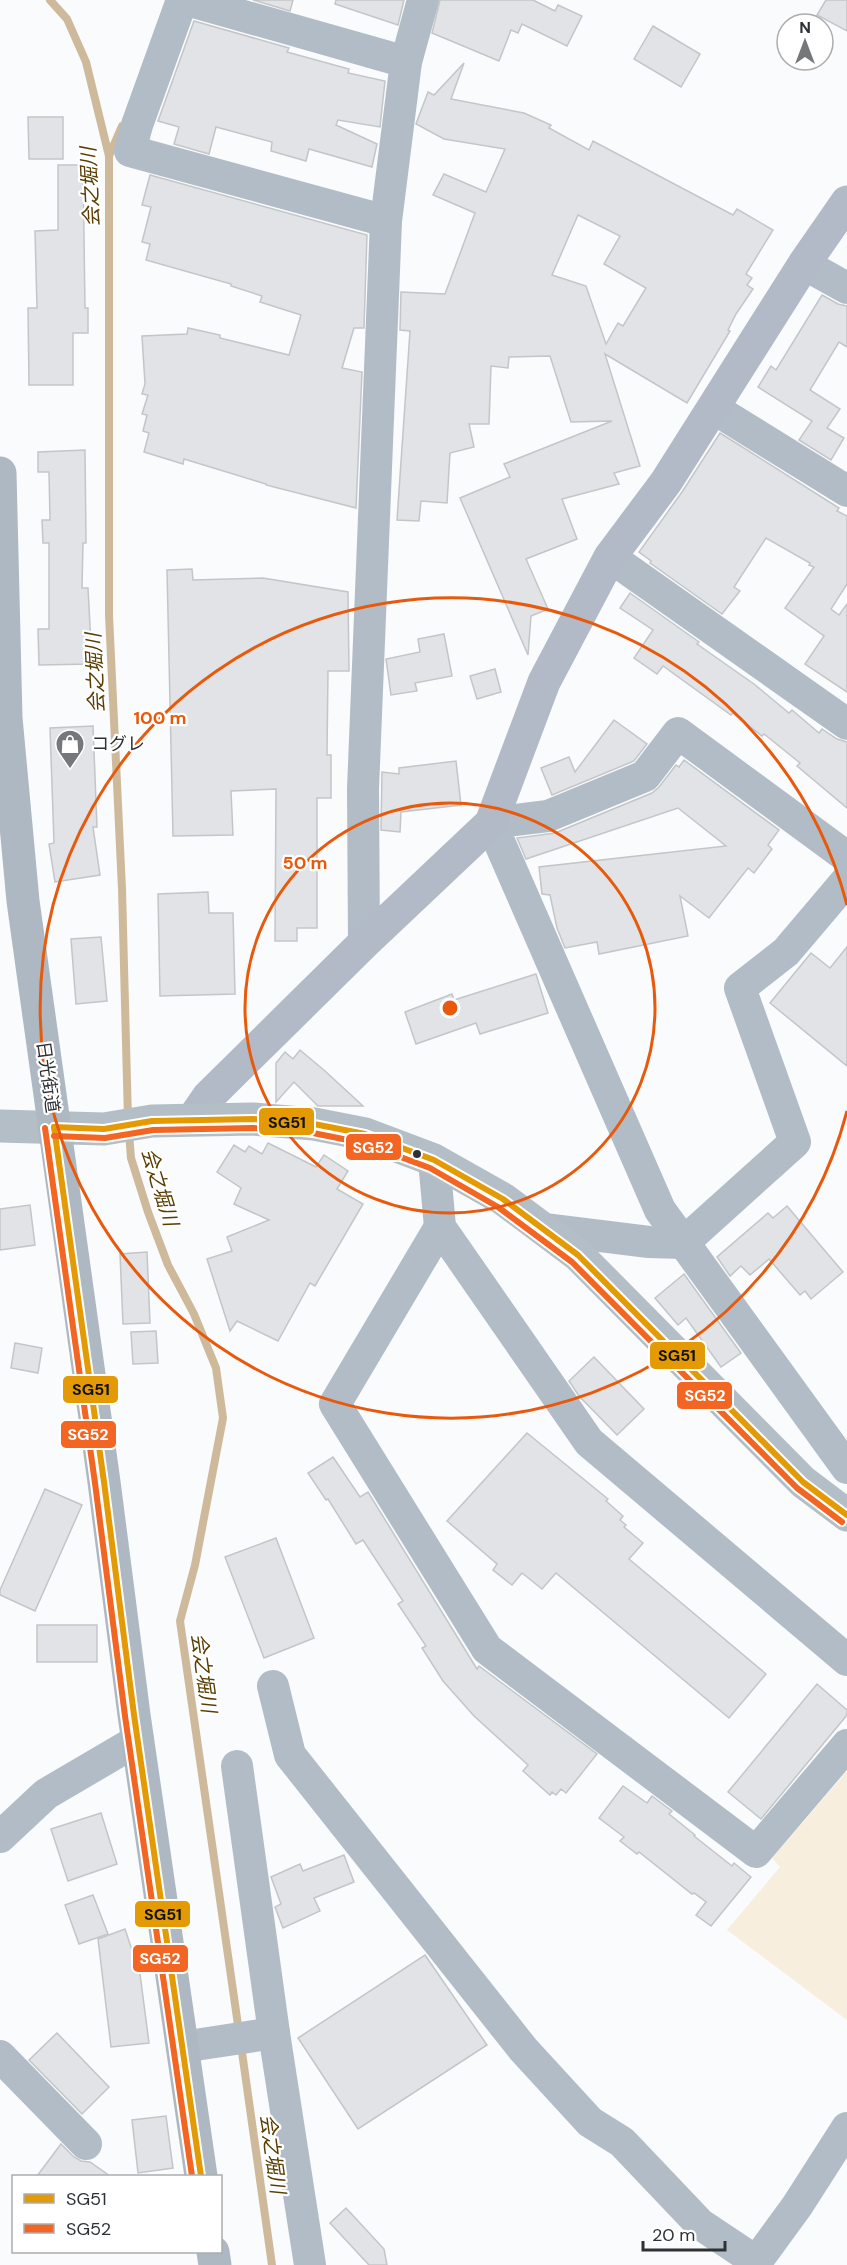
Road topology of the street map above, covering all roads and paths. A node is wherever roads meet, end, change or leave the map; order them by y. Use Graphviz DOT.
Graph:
graph roads {
  1 [pos="182,0"];
  2 [pos="187,0"];
  3 [pos="423,0"];
  4 [pos="406,62"];
  5 [pos="847,202"];
  6 [pos="386,221"];
  7 [pos="804,264"];
  8 [pos="847,288"];
  9 [pos="713,408"];
  10 [pos="0,473"];
  11 [pos="847,491"];
  12 [pos="610,557"];
  13 [pos="847,724"];
  14 [pos="6,806"];
  15 [pos="492,823"];
  16 [pos="847,857"];
  17 [pos="847,880"];
  18 [pos="364,943"];
  19 [pos="192,1119"];
  20 [pos="0,1126"];
  21 [pos="54,1127"];
  22 [pos="434,1160"];
  23 [pos="440,1227"];
  24 [pos="544,1229"];
  25 [pos="682,1243"];
  26 [pos="847,1468"];
  27 [pos="847,1515"];
  28 [pos="847,1660"];
  29 [pos="273,1686"];
  30 [pos="138,1740"];
  31 [pos="847,1745"];
  32 [pos="237,1766"];
  33 [pos="0,1837"];
  34 [pos="269,2034"];
  35 [pos="182,2047"];
  36 [pos="0,2056"];
  37 [pos="847,2128"];
  38 [pos="86,2144"];
  39 [pos="201,2175"];
  40 [pos="756,2263"];
  41 [pos="310,2265"];
  1 -- 6 [label="street"];
  2 -- 4 [label="street"];
  3 -- 4 [label="street"];
  4 -- 6 [label="street"];
  5 -- 7 [label="street"];
  6 -- 18 [label="street"];
  7 -- 8 [label="street"];
  7 -- 9 [label="street"];
  9 -- 11 [label="street"];
  9 -- 12 [label="street"];
  10 -- 14 [label="highway, 日光街道"];
  12 -- 13 [label="street"];
  12 -- 15 [label="street"];
  14 -- 21 [label="highway, 日光街道"];
  15 -- 16 [label="street"];
  15 -- 18 [label="street"];
  15 -- 25 [label="street"];
  17 -- 25 [label="street"];
  18 -- 19 [label="street"];
  19 -- 21 [label="main road"];
  19 -- 22 [label="main road"];
  20 -- 21 [label="main road"];
  21 -- 30 [label="highway, 日光街道"];
  22 -- 23 [label="street"];
  22 -- 24 [label="main road"];
  23 -- 28 [label="street"];
  23 -- 31 [label="street"];
  24 -- 25 [label="street"];
  24 -- 27 [label="main road"];
  25 -- 26 [label="street"];
  29 -- 40 [label="street"];
  30 -- 33 [label="street"];
  30 -- 35 [label="highway, 日光街道"];
  32 -- 34 [label="street"];
  34 -- 35 [label="street"];
  34 -- 41 [label="street"];
  35 -- 39 [label="highway, 日光街道"];
  36 -- 38 [label="street"];
  37 -- 40 [label="street"];
}
